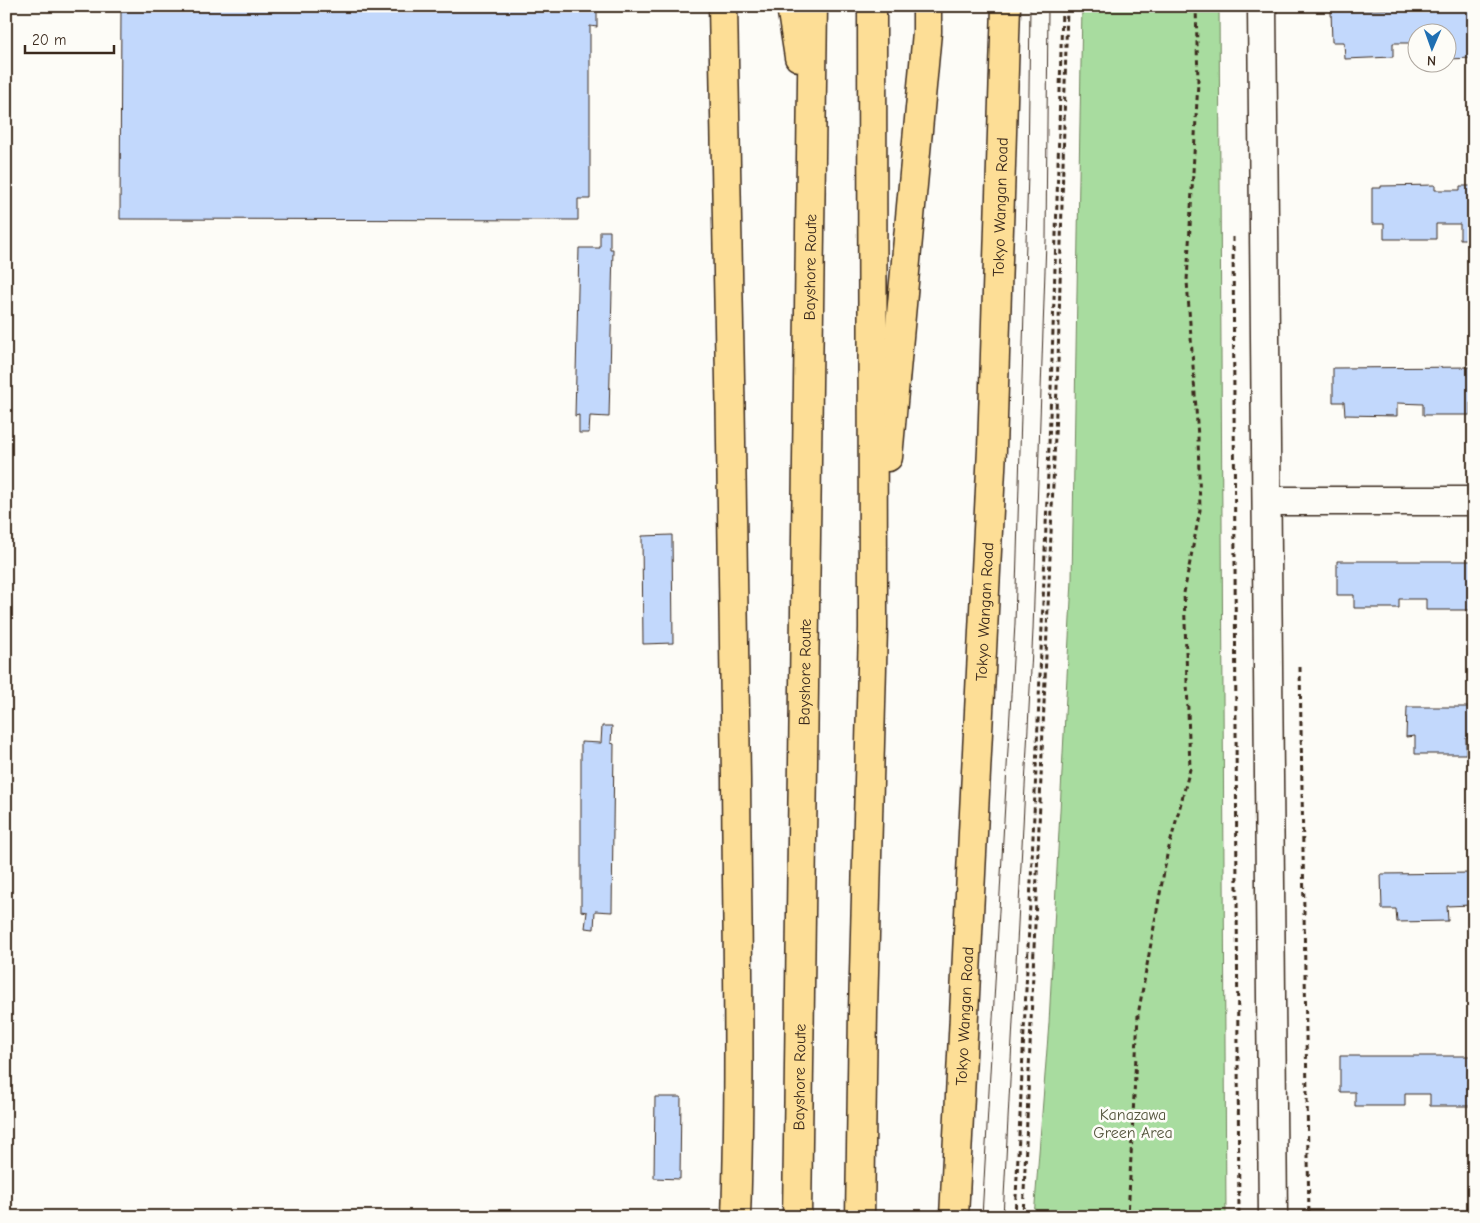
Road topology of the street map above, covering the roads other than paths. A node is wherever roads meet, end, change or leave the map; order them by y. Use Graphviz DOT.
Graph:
graph roads {
  1 [pos="722,6"];
  2 [pos="791,6"];
  3 [pos="813,6"];
  4 [pos="872,6"];
  5 [pos="927,6"];
  6 [pos="1006,6"];
  7 [pos="1262,6"];
  8 [pos="811,127"];
  9 [pos="1267,501"];
  10 [pos="1474,501"];
  11 [pos="873,628"];
  12 [pos="736,1217"];
  13 [pos="797,1217"];
  14 [pos="860,1217"];
  15 [pos="954,1217"];
  16 [pos="1273,1217"];
  1 -- 12 [label="highway"];
  2 -- 8 [label="highway"];
  3 -- 8 [label="highway"];
  4 -- 11 [label="highway"];
  5 -- 11 [label="highway"];
  6 -- 15 [label="highway, Tokyo Wangan Road"];
  7 -- 9 [label="street"];
  8 -- 13 [label="highway, Bayshore Route"];
  9 -- 10 [label="street"];
  9 -- 16 [label="street"];
  11 -- 14 [label="highway"];
}
